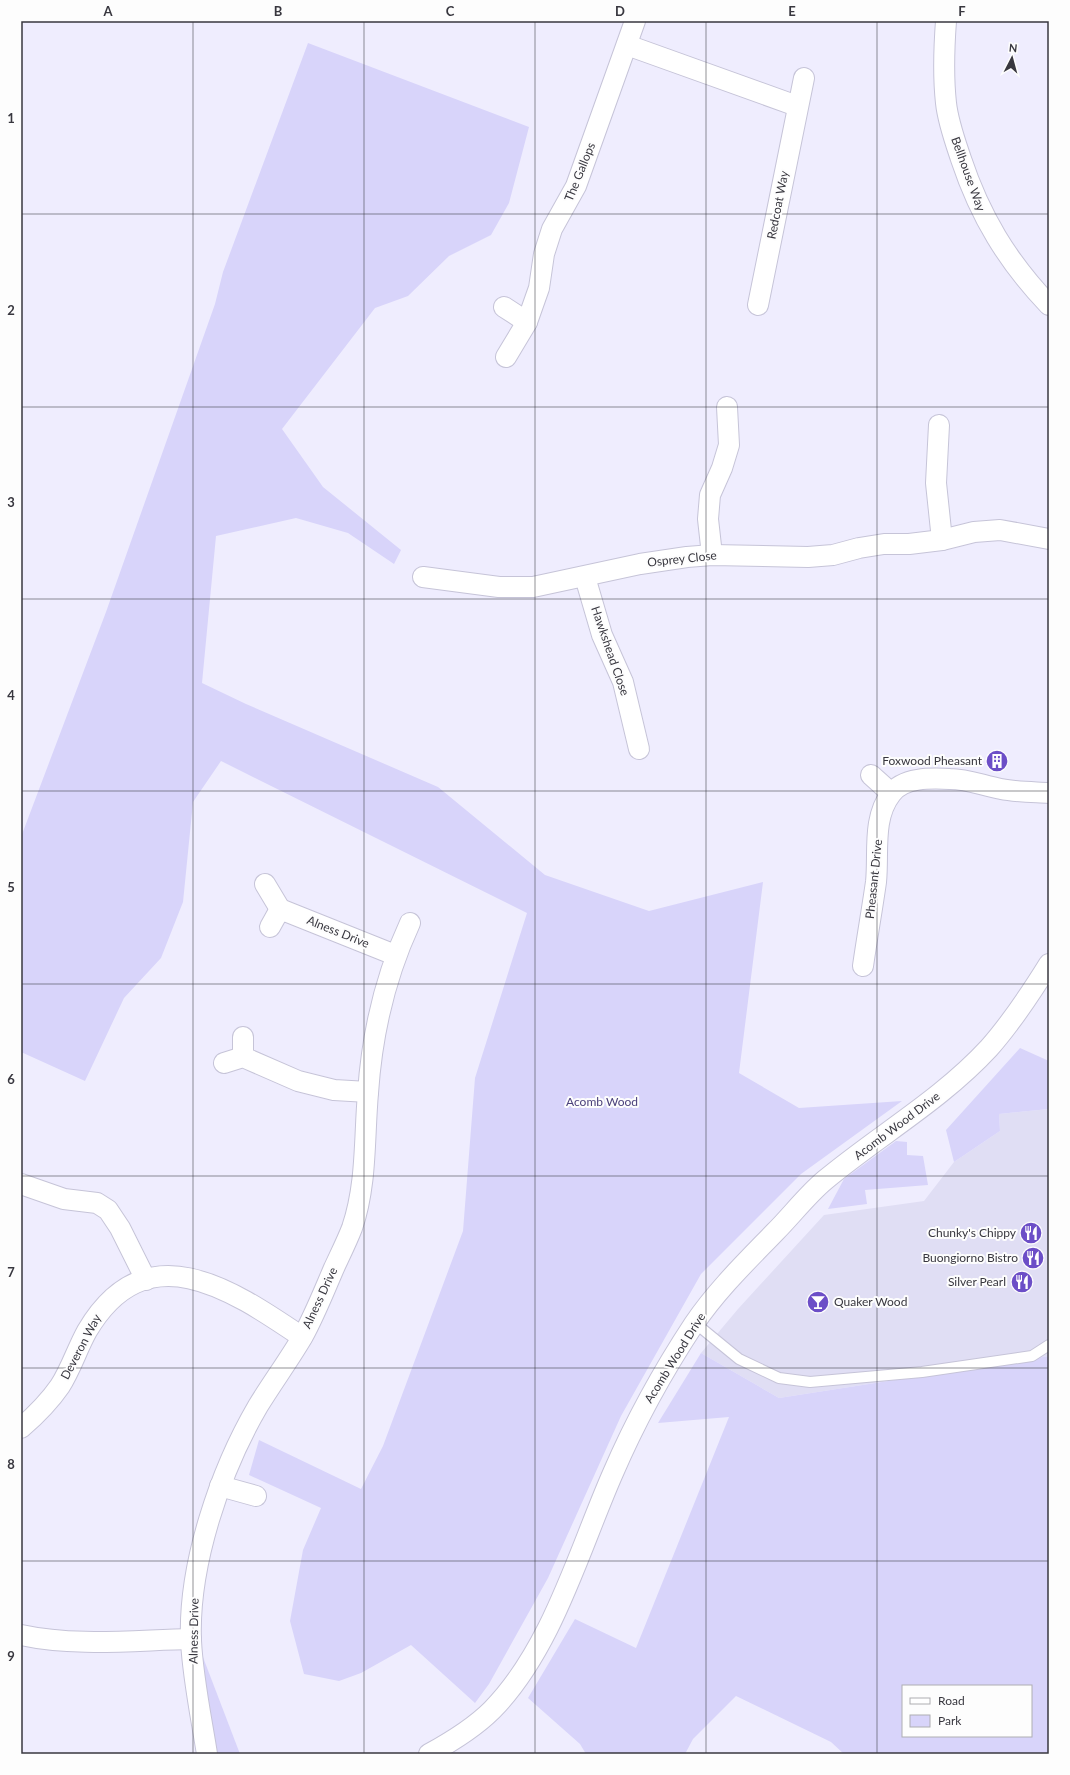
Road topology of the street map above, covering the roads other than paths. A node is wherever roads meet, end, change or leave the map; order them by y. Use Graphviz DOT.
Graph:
graph roads {
  1 [pos="635,21"];
  2 [pos="946,21"];
  3 [pos="627,46"];
  4 [pos="804,78"];
  5 [pos="797,106"];
  6 [pos="758,305"];
  7 [pos="1049,305"];
  8 [pos="504,307"];
  9 [pos="527,322"];
  10 [pos="506,357"];
  11 [pos="727,407"];
  12 [pos="939,425"];
  13 [pos="1049,539"];
  14 [pos="942,540"];
  15 [pos="712,554"];
  16 [pos="423,577"];
  17 [pos="585,577"];
  18 [pos="639,749"];
  19 [pos="871,776"];
  20 [pos="891,793"];
  21 [pos="1049,793"];
  22 [pos="265,884"];
  23 [pos="280,909"];
  24 [pos="410,923"];
  25 [pos="270,927"];
  26 [pos="395,955"];
  27 [pos="1049,964"];
  28 [pos="863,966"];
  29 [pos="243,1037"];
  30 [pos="243,1057"];
  31 [pos="224,1063"];
  32 [pos="368,1092"];
  33 [pos="21,1184"];
  34 [pos="146,1280"];
  35 [pos="695,1323"];
  36 [pos="302,1337"];
  37 [pos="1049,1345"];
  38 [pos="21,1428"];
  39 [pos="220,1486"];
  40 [pos="256,1496"];
  41 [pos="21,1635"];
  42 [pos="191,1639"];
  43 [pos="206,1754"];
  44 [pos="429,1754"];
  1 -- 3 [label="street, The Gallops"];
  2 -- 7 [label="street, Bellhouse Way"];
  3 -- 5 [label="street"];
  3 -- 9 [label="street, The Gallops"];
  4 -- 5 [label="street, Redcoat Way"];
  5 -- 6 [label="street, Redcoat Way"];
  8 -- 9 [label="street"];
  9 -- 10 [label="street, The Gallops"];
  11 -- 15 [label="street"];
  12 -- 14 [label="street"];
  13 -- 14 [label="street, Osprey Close"];
  14 -- 15 [label="street, Osprey Close"];
  15 -- 17 [label="street, Osprey Close"];
  16 -- 17 [label="street, Osprey Close"];
  17 -- 18 [label="street, Hawkshead Close"];
  19 -- 20 [label="street"];
  20 -- 21 [label="street"];
  20 -- 28 [label="street, Pheasant Drive"];
  22 -- 23 [label="street"];
  23 -- 25 [label="street"];
  23 -- 26 [label="street, Alness Drive"];
  24 -- 26 [label="street, Alness Drive"];
  26 -- 32 [label="street, Alness Drive"];
  27 -- 35 [label="street, Acomb Wood Drive"];
  29 -- 30 [label="street"];
  30 -- 31 [label="street"];
  30 -- 32 [label="street"];
  32 -- 36 [label="street, Alness Drive"];
  33 -- 34 [label="street"];
  34 -- 36 [label="street, Deveron Way"];
  34 -- 38 [label="street, Deveron Way"];
  35 -- 37 [label="lane"];
  35 -- 44 [label="street, Acomb Wood Drive"];
  36 -- 39 [label="street, Alness Drive"];
  39 -- 40 [label="street"];
  39 -- 42 [label="street, Alness Drive"];
  41 -- 42 [label="street"];
  42 -- 43 [label="street, Alness Drive"];
}
